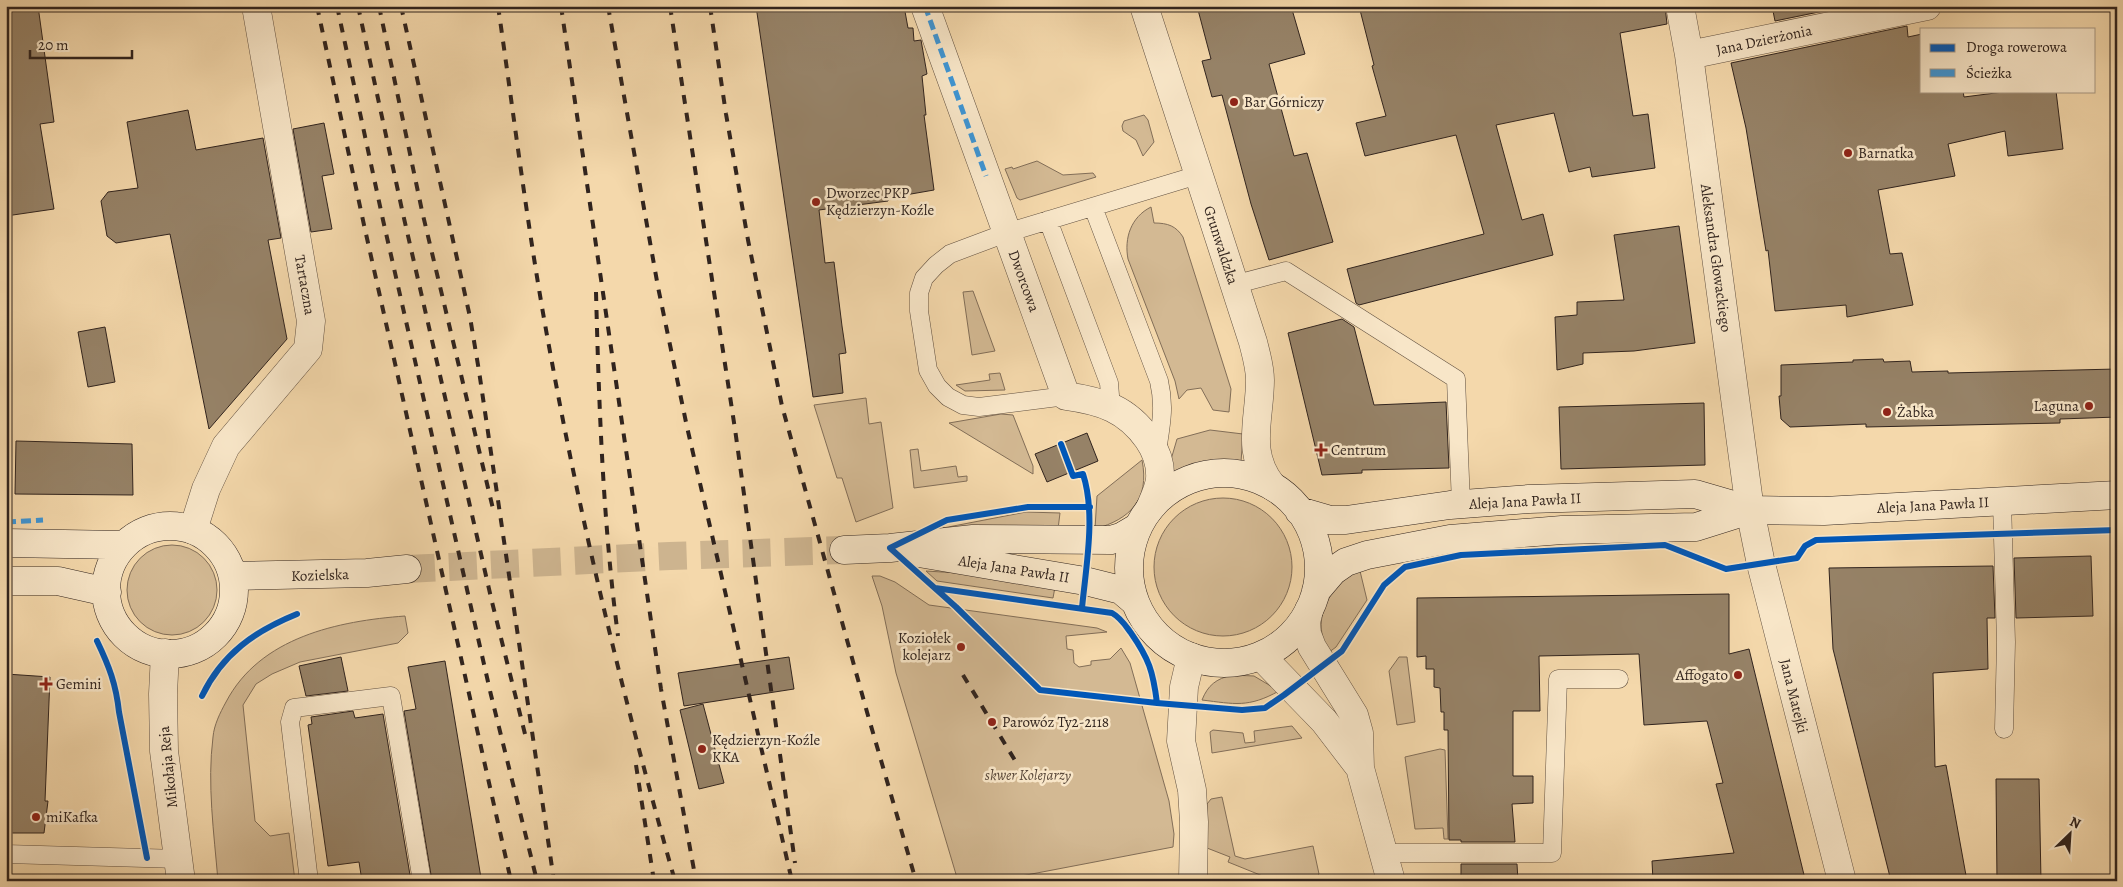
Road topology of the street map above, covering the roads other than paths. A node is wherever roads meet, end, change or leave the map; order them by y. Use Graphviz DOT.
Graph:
graph roads {
  1 [pos="256,6"];
  2 [pos="925,6"];
  3 [pos="1144,6"];
  4 [pos="1680,6"];
  5 [pos="1927,6"];
  6 [pos="1689,55"];
  7 [pos="1198,175"];
  8 [pos="1093,207"];
  9 [pos="1048,220"];
  10 [pos="1006,233"];
  11 [pos="1233,285"];
  12 [pos="1066,396"];
  13 [pos="1111,408"];
  14 [pos="1156,451"];
  15 [pos="1272,486"];
  16 [pos="2117,496"];
  17 [pos="2002,502"];
  18 [pos="1461,504"];
  19 [pos="1750,510"];
  20 [pos="1300,511"];
  21 [pos="1144,517"];
  22 [pos="193,530"];
  23 [pos="6,543"];
  24 [pos="122,545"];
  25 [pos="890,548"];
  26 [pos="844,550"];
  27 [pos="407,570"];
  28 [pos="233,576"];
  29 [pos="6,581"];
  30 [pos="107,592"];
  31 [pos="1312,600"];
  32 [pos="1134,601"];
  33 [pos="165,653"];
  34 [pos="1261,656"];
  35 [pos="1191,657"];
  36 [pos="1619,679"];
  37 [pos="2004,729"];
  38 [pos="1360,768"];
  39 [pos="1384,853"];
  40 [pos="6,854"];
  41 [pos="180,870"];
  42 [pos="309,881"];
  43 [pos="422,881"];
  44 [pos="1193,881"];
  45 [pos="1391,881"];
  46 [pos="1842,881"];
  1 -- 22 [label="street, Tartaczna"];
  2 -- 10 [label="street, Dworcowa"];
  3 -- 7 [label="street, Grunwaldzka"];
  4 -- 6 [label="street, Aleksandra Głowackiego"];
  5 -- 6 [label="street, Jana Dzierżonia"];
  6 -- 19 [label="street, Aleksandra Głowackiego"];
  7 -- 8 [label="lane"];
  7 -- 11 [label="street, Grunwaldzka"];
  8 -- 9 [label="lane"];
  8 -- 14 [label="lane"];
  9 -- 10 [label="lane"];
  9 -- 13 [label="lane"];
  10 -- 12 [label="street, Dworcowa"];
  10 -- 12 [label="lane"];
  11 -- 15 [label="street, Grunwaldzka"];
  11 -- 18 [label="lane"];
  12 -- 13 [label="street"];
  13 -- 14 [label="street"];
  14 -- 21 [label="street"];
  15 -- 20 [label="street"];
  15 -- 21 [label="street"];
  16 -- 17 [label="street, Aleja Jana Pawła II"];
  17 -- 19 [label="street, Aleja Jana Pawła II"];
  17 -- 37 [label="lane"];
  18 -- 19 [label="street, Aleja Jana Pawła II"];
  18 -- 20 [label="street, Aleja Jana Pawła II"];
  19 -- 31 [label="street, Aleja Jana Pawła II"];
  19 -- 46 [label="street, Jana Matejki"];
  20 -- 31 [label="street"];
  21 -- 25 [label="street, Aleja Jana Pawła II"];
  21 -- 32 [label="street"];
  22 -- 24 [label="street"];
  22 -- 28 [label="street"];
  23 -- 24 [label="street"];
  24 -- 30 [label="street"];
  25 -- 26 [label="street, Aleja Jana Pawła II"];
  25 -- 32 [label="street, Aleja Jana Pawła II"];
  27 -- 28 [label="street, Kozielska"];
  28 -- 33 [label="street"];
  29 -- 30 [label="street"];
  30 -- 33 [label="street"];
  31 -- 34 [label="street, Aleja Jana Pawła II"];
  31 -- 38 [label="street"];
  32 -- 35 [label="street, Aleja Jana Pawła II"];
  33 -- 41 [label="street, Mikołaja Reja"];
  34 -- 35 [label="street, Aleja Jana Pawła II"];
  34 -- 38 [label="street"];
  35 -- 44 [label="street"];
  36 -- 39 [label="lane"];
  38 -- 39 [label="street"];
  39 -- 45 [label="street"];
  40 -- 41 [label="lane"];
  42 -- 43 [label="lane"];
}
